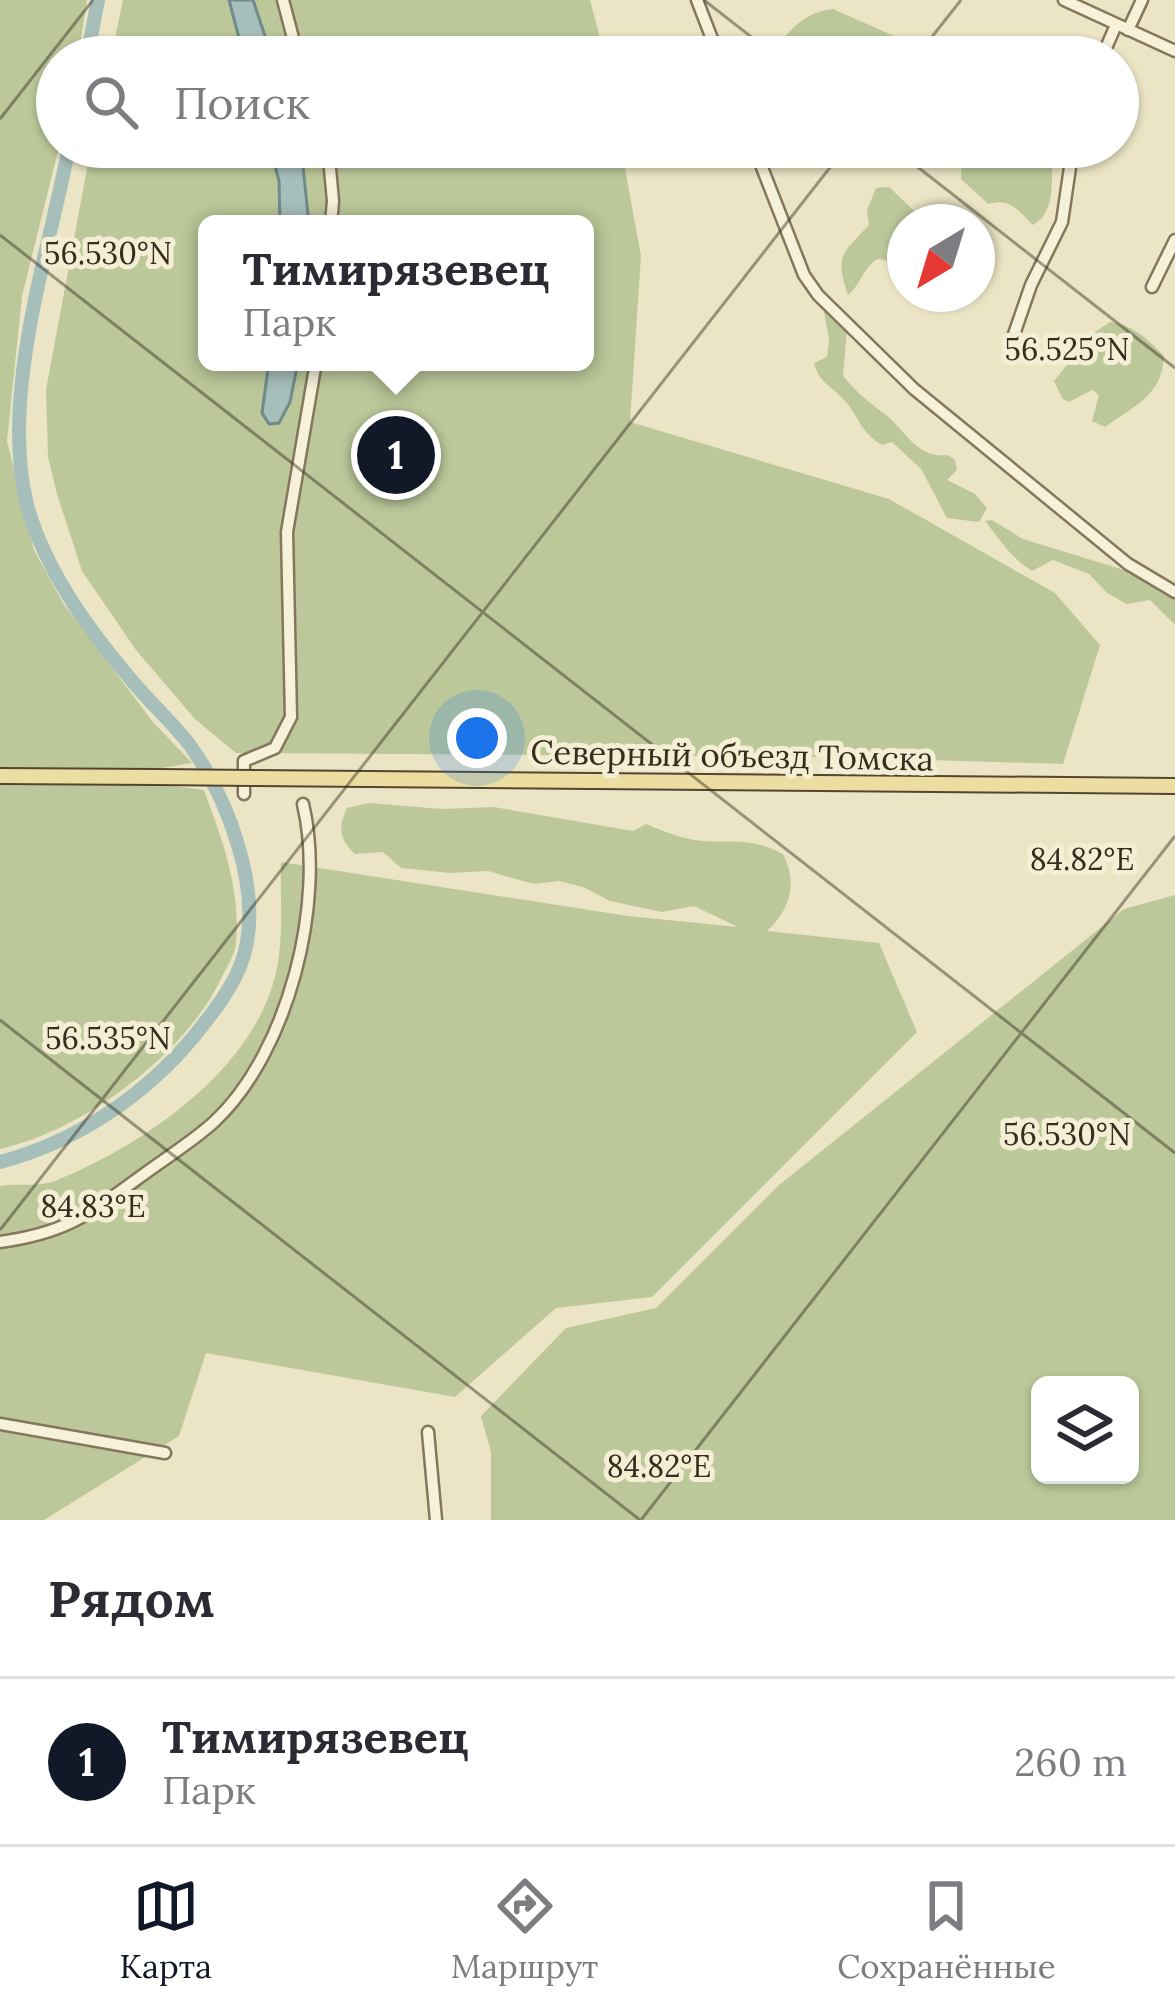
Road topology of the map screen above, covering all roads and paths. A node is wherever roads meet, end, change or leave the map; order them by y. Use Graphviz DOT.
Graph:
graph roads {
  1 [pos="283,0"];
  2 [pos="697,0"];
  3 [pos="1064,0"];
  4 [pos="1142,0"];
  5 [pos="1122,27"];
  6 [pos="292,36"];
  7 [pos="711,36"];
  8 [pos="1116,36"];
  9 [pos="1175,51"];
  10 [pos="330,168"];
  11 [pos="762,168"];
  12 [pos="1070,168"];
  13 [pos="332,215"];
  14 [pos="1175,240"];
  15 [pos="1152,287"];
  16 [pos="1012,340"];
  17 [pos="314,371"];
  18 [pos="1175,592"];
  19 [pos="0,776"];
  20 [pos="1175,786"];
  21 [pos="244,794"];
  22 [pos="303,804"];
  23 [pos="0,1242"];
  24 [pos="0,1424"];
  25 [pos="428,1432"];
  26 [pos="165,1453"];
  27 [pos="436,1520"];
  1 -- 6 [label="street"];
  2 -- 7 [label="street"];
  3 -- 5 [label="street"];
  4 -- 5 [label="street"];
  5 -- 8 [label="street"];
  5 -- 9 [label="street"];
  10 -- 13 [label="street"];
  11 -- 18 [label="street"];
  12 -- 16 [label="street"];
  14 -- 15 [label="street"];
  17 -- 21 [label="street"];
  19 -- 20 [label="main road, Северный объезд Томска, bridge"];
  22 -- 23 [label="street"];
  24 -- 26 [label="street"];
  25 -- 27 [label="street"];
}
